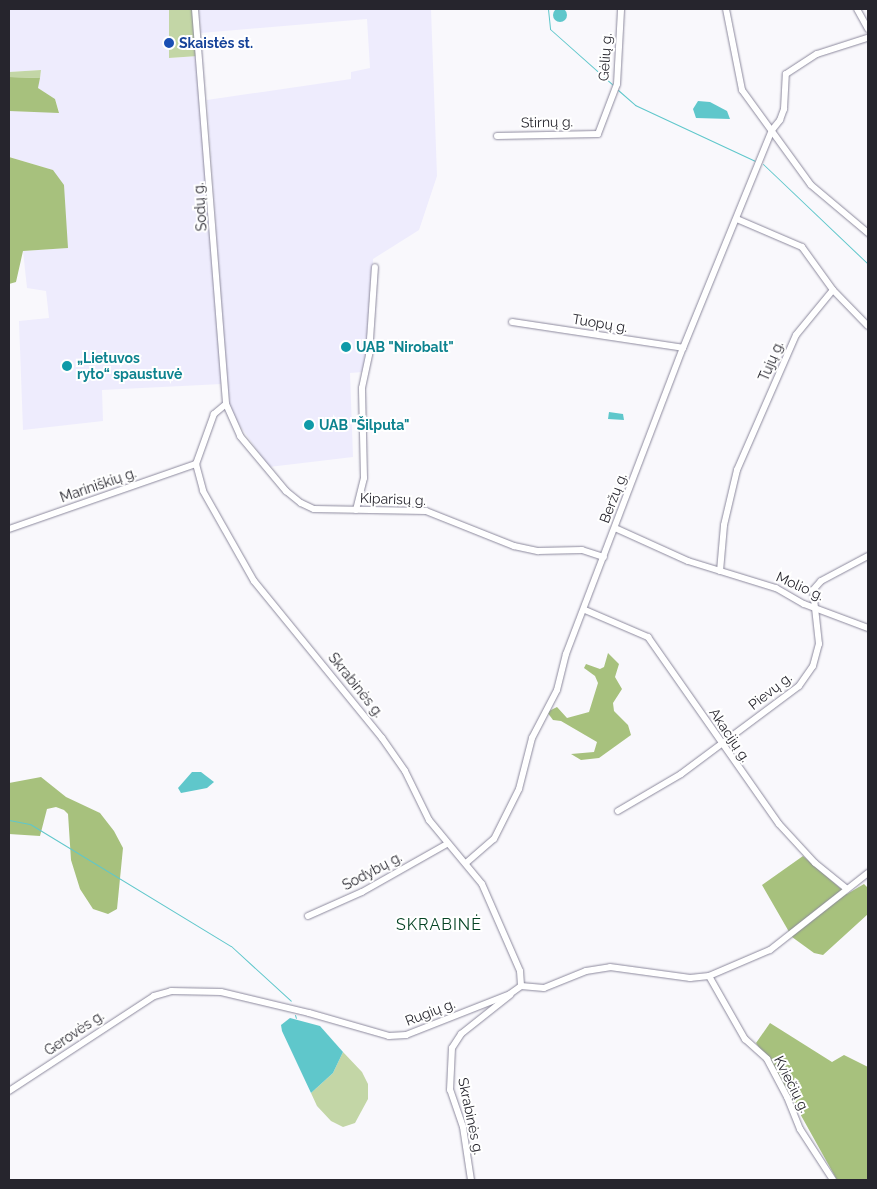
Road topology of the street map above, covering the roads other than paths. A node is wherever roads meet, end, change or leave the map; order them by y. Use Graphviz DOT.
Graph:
graph roads {
  1 [pos="195,9"];
  2 [pos="621,9"];
  3 [pos="726,9"];
  4 [pos="859,12"];
  5 [pos="868,29"];
  6 [pos="868,38"];
  7 [pos="772,130"];
  8 [pos="598,134"];
  9 [pos="497,136"];
  10 [pos="737,219"];
  11 [pos="868,233"];
  12 [pos="375,267"];
  13 [pos="833,290"];
  14 [pos="512,322"];
  15 [pos="868,326"];
  16 [pos="683,348"];
  17 [pos="226,404"];
  18 [pos="196,464"];
  19 [pos="356,510"];
  20 [pos="615,528"];
  21 [pos="9,529"];
  22 [pos="868,556"];
  23 [pos="604,557"];
  24 [pos="720,571"];
  25 [pos="815,607"];
  26 [pos="585,610"];
  27 [pos="868,628"];
  28 [pos="722,745"];
  29 [pos="618,811"];
  30 [pos="447,844"];
  31 [pos="466,863"];
  32 [pos="868,873"];
  33 [pos="847,889"];
  34 [pos="308,916"];
  35 [pos="709,976"];
  36 [pos="521,986"];
  37 [pos="510,994"];
  38 [pos="154,996"];
  39 [pos="9,1091"];
  40 [pos="470,1180"];
  41 [pos="833,1180"];
  1 -- 17 [label="street, Sodų g."];
  2 -- 8 [label="street, Gėlių g."];
  3 -- 7 [label="street"];
  4 -- 5 [label="street"];
  6 -- 7 [label="street, Beržų g."];
  7 -- 10 [label="street, Beržų g."];
  7 -- 11 [label="street"];
  8 -- 9 [label="street, Stirnų g."];
  10 -- 13 [label="street"];
  10 -- 16 [label="street, Beržų g."];
  12 -- 19 [label="street"];
  13 -- 15 [label="street"];
  13 -- 24 [label="street, Tujų g."];
  14 -- 16 [label="street, Tuopų g."];
  16 -- 20 [label="street, Beržų g."];
  17 -- 18 [label="street"];
  17 -- 19 [label="street, Kiparisų g."];
  18 -- 21 [label="street, Mariniškių g."];
  18 -- 30 [label="street, Skrabinės g."];
  19 -- 23 [label="street, Kiparisų g."];
  20 -- 23 [label="street, Beržų g."];
  20 -- 24 [label="street, Molio g."];
  22 -- 25 [label="street, Pievų g."];
  23 -- 26 [label="street, Beržų g."];
  24 -- 25 [label="street, Molio g."];
  25 -- 27 [label="street, Molio g."];
  25 -- 28 [label="street, Pievų g."];
  26 -- 28 [label="street, Akacijų g."];
  26 -- 31 [label="street, Beržų g."];
  28 -- 29 [label="street, Pievų g."];
  28 -- 33 [label="street, Akacijų g."];
  30 -- 31 [label="street, Skrabinės g."];
  30 -- 34 [label="street, Sodybų g."];
  31 -- 36 [label="street, Skrabinės g."];
  32 -- 33 [label="street"];
  33 -- 35 [label="street"];
  35 -- 36 [label="street"];
  35 -- 41 [label="street, Kviečių g."];
  36 -- 37 [label="street, Rugių g."];
  37 -- 38 [label="street, Rugių g."];
  37 -- 40 [label="street, Skrabinės g."];
  38 -- 39 [label="street, Gerovės g."];
}
